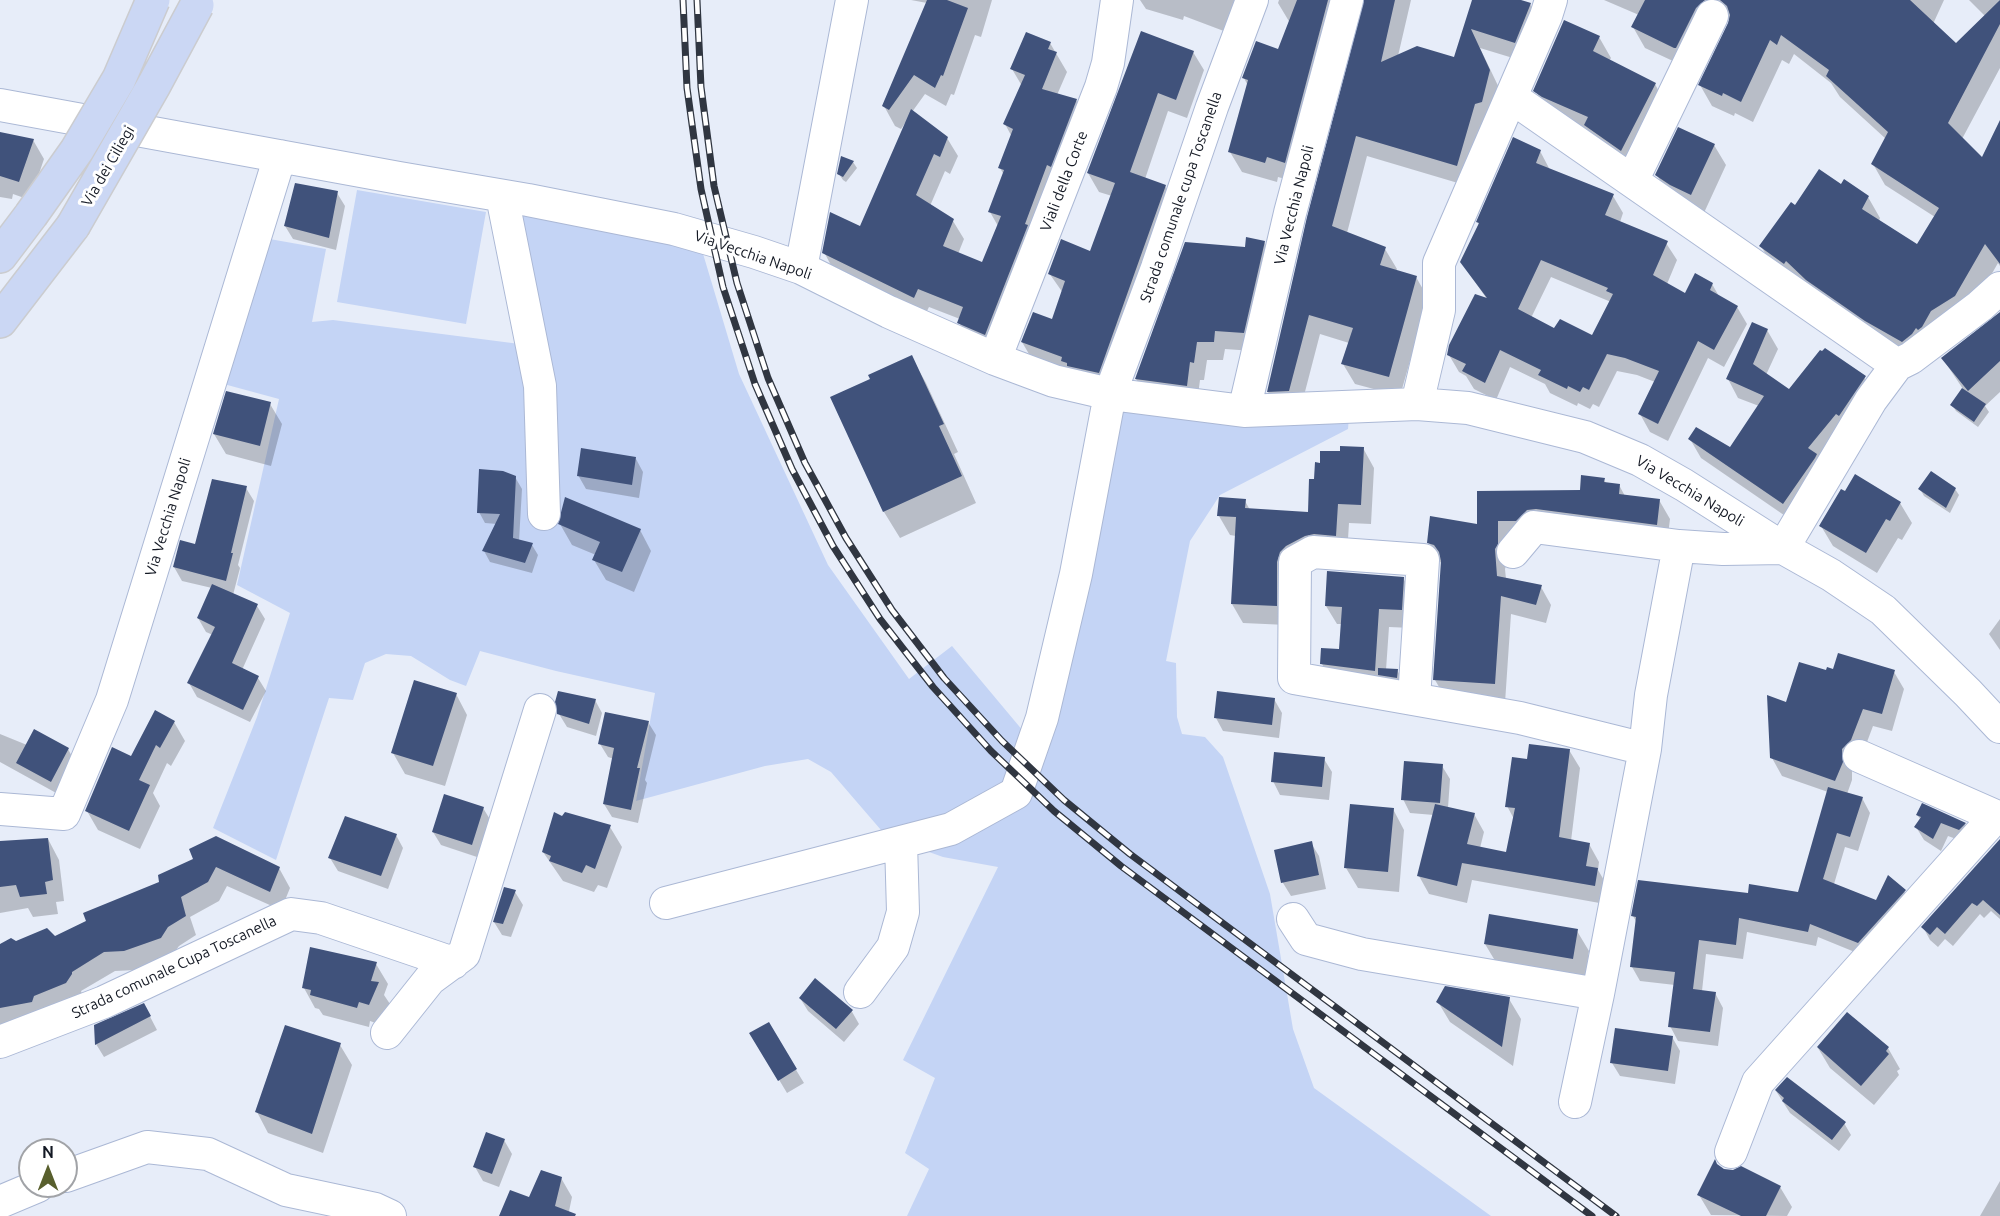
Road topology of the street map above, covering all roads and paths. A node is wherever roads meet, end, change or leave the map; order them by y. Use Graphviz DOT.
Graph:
graph roads {
  1 [pos="153,0"];
  2 [pos="852,0"];
  3 [pos="1117,0"];
  4 [pos="1252,0"];
  5 [pos="1347,0"];
  6 [pos="1551,0"];
  7 [pos="198,2"];
  8 [pos="1712,16"];
  9 [pos="1511,97"];
  10 [pos="0,105"];
  11 [pos="280,156"];
  12 [pos="1632,181"];
  13 [pos="502,196"];
  14 [pos="0,256"];
  15 [pos="801,268"];
  16 [pos="2000,288"];
  17 [pos="0,321"];
  18 [pos="995,358"];
  19 [pos="1897,365"];
  20 [pos="1110,394"];
  21 [pos="1417,404"];
  22 [pos="1244,411"];
  23 [pos="544,513"];
  24 [pos="1679,546"];
  25 [pos="1783,548"];
  26 [pos="1513,552"];
  27 [pos="1414,699"];
  28 [pos="540,710"];
  29 [pos="2000,727"];
  30 [pos="1646,749"];
  31 [pos="1860,756"];
  32 [pos="0,809"];
  33 [pos="1998,817"];
  34 [pos="901,842"];
  35 [pos="666,903"];
  36 [pos="1293,920"];
  37 [pos="453,963"];
  38 [pos="860,992"];
  39 [pos="1598,994"];
  40 [pos="387,1033"];
  41 [pos="0,1042"];
  42 [pos="1575,1102"];
  43 [pos="1731,1152"];
  44 [pos="78,1172"];
  45 [pos="18,1194"];
  46 [pos="0,1202"];
  47 [pos="390,1216"];
  1 -- 14 [label="main road, bridge"];
  2 -- 15 [label="street"];
  3 -- 18 [label="street, Viali della Corte"];
  4 -- 20 [label="street, Strada comunale cupa Toscanella"];
  5 -- 22 [label="street, Via Vecchia Napoli"];
  6 -- 9 [label="street"];
  7 -- 17 [label="main road, Via dei Ciliegi, bridge"];
  8 -- 12 [label="street"];
  9 -- 12 [label="street"];
  9 -- 21 [label="street"];
  10 -- 11 [label="street, Via Vecchia Napoli"];
  11 -- 13 [label="street, Via Vecchia Napoli"];
  11 -- 32 [label="street, Via Vecchia Napoli"];
  12 -- 19 [label="street"];
  13 -- 15 [label="street, Via Vecchia Napoli"];
  13 -- 23 [label="street"];
  15 -- 18 [label="street, Via Vecchia Napoli"];
  16 -- 19 [label="street"];
  18 -- 20 [label="street, Via Vecchia Napoli"];
  19 -- 25 [label="street"];
  20 -- 22 [label="street, Via Vecchia Napoli"];
  20 -- 34 [label="street, Strada comunale cupa Toscanella"];
  21 -- 22 [label="street, Via Vecchia Napoli"];
  21 -- 25 [label="street, Via Vecchia Napoli"];
  24 -- 25 [label="street"];
  24 -- 26 [label="street"];
  24 -- 30 [label="street"];
  25 -- 29 [label="street, Via Vecchia Napoli"];
  27 -- 27 [label="street"];
  27 -- 30 [label="street"];
  28 -- 37 [label="street"];
  30 -- 39 [label="street"];
  31 -- 33 [label="street"];
  33 -- 43 [label="street"];
  34 -- 35 [label="street, Strada comunale cupa Toscanella"];
  34 -- 38 [label="street"];
  36 -- 39 [label="street"];
  37 -- 40 [label="street"];
  37 -- 41 [label="street, Strada comunale Cupa Toscanella"];
  39 -- 42 [label="street"];
  44 -- 47 [label="street"];
  45 -- 46 [label="street"];
}
